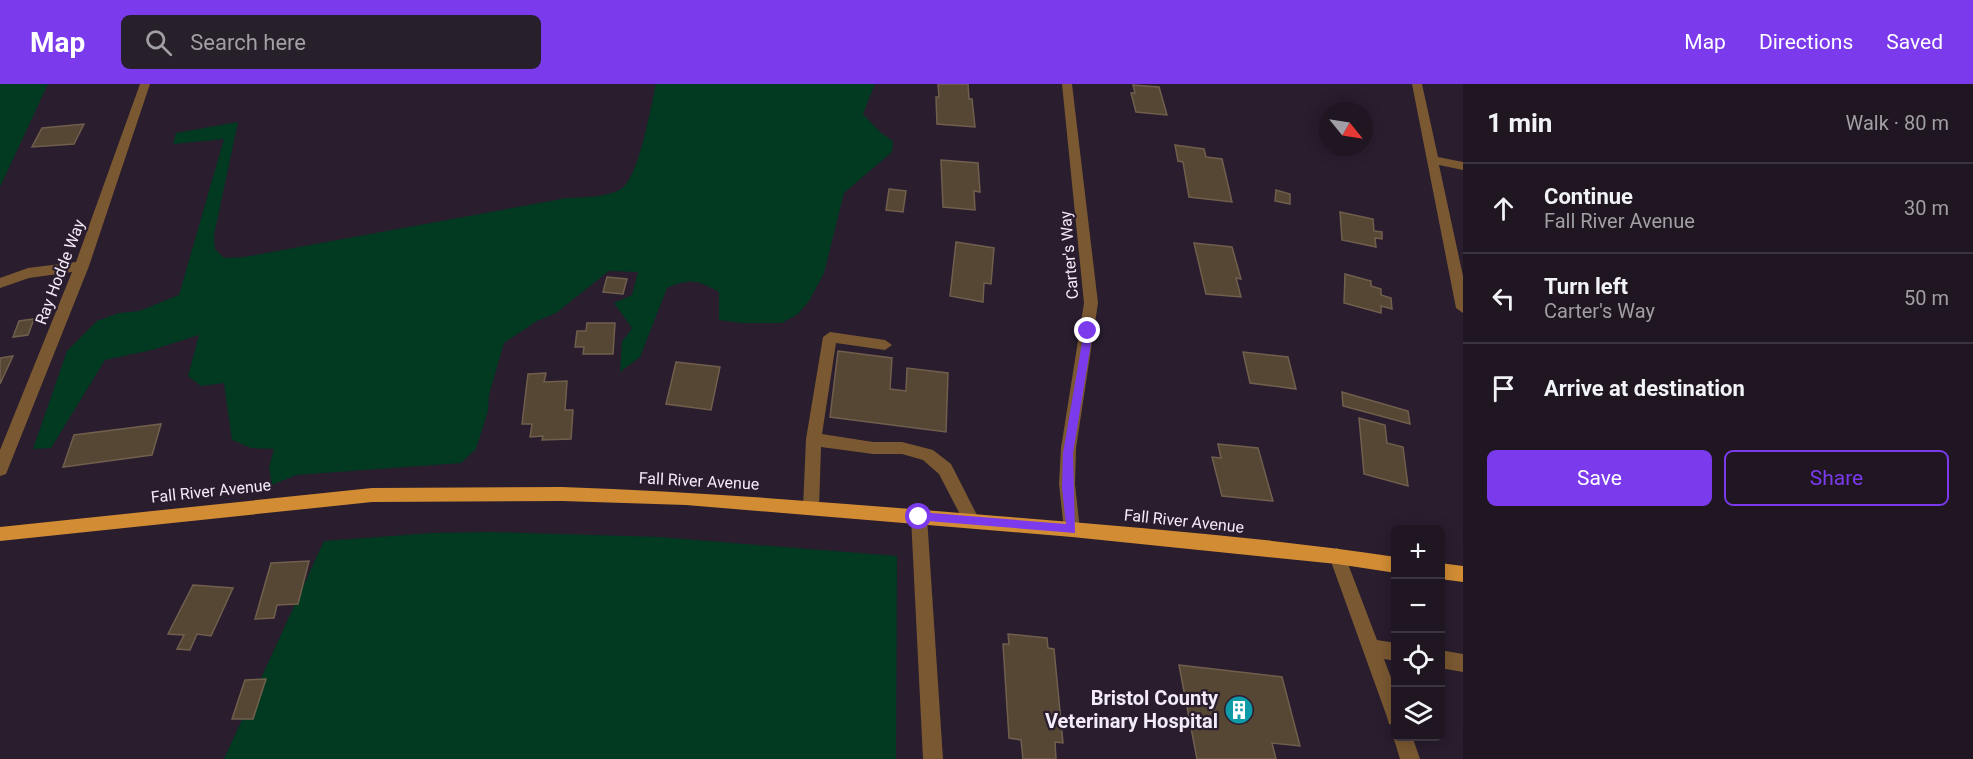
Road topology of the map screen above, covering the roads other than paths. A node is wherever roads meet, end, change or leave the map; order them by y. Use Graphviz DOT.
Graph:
graph roads {
  1 [pos="145,84"];
  2 [pos="1067,84"];
  3 [pos="1417,84"];
  4 [pos="1434,160"];
  5 [pos="1463,166"];
  6 [pos="82,266"];
  7 [pos="0,283"];
  8 [pos="1463,308"];
  9 [pos="885,345"];
  10 [pos="814,440"];
  11 [pos="0,468"];
  12 [pos="811,508"];
  13 [pos="919,517"];
  14 [pos="972,521"];
  15 [pos="1072,530"];
  16 [pos="0,534"];
  17 [pos="1337,556"];
  18 [pos="1391,564"];
  19 [pos="1445,572"];
  20 [pos="1463,574"];
  21 [pos="1371,648"];
  22 [pos="1391,651"];
  23 [pos="1445,660"];
  24 [pos="1463,663"];
  25 [pos="1391,706"];
  26 [pos="1404,741"];
  27 [pos="933,759"];
  28 [pos="1410,759"];
  1 -- 6 [label="street, Ray Hodde Way"];
  2 -- 15 [label="street, Carter's Way"];
  3 -- 4 [label="street"];
  4 -- 5 [label="street"];
  4 -- 8 [label="street"];
  6 -- 7 [label="street"];
  6 -- 11 [label="street, Ray Hodde Way"];
  9 -- 10 [label="street"];
  10 -- 12 [label="street"];
  10 -- 14 [label="street"];
  12 -- 13 [label="main road, Fall River Avenue"];
  12 -- 16 [label="main road, Fall River Avenue"];
  13 -- 14 [label="main road, Fall River Avenue"];
  13 -- 27 [label="street"];
  14 -- 15 [label="main road, Fall River Avenue"];
  15 -- 17 [label="main road, Fall River Avenue"];
  17 -- 18 [label="main road, Fall River Avenue"];
  17 -- 21 [label="street"];
  19 -- 20 [label="main road"];
  21 -- 22 [label="street"];
  21 -- 25 [label="street"];
  23 -- 24 [label="street"];
  26 -- 28 [label="street"];
}
